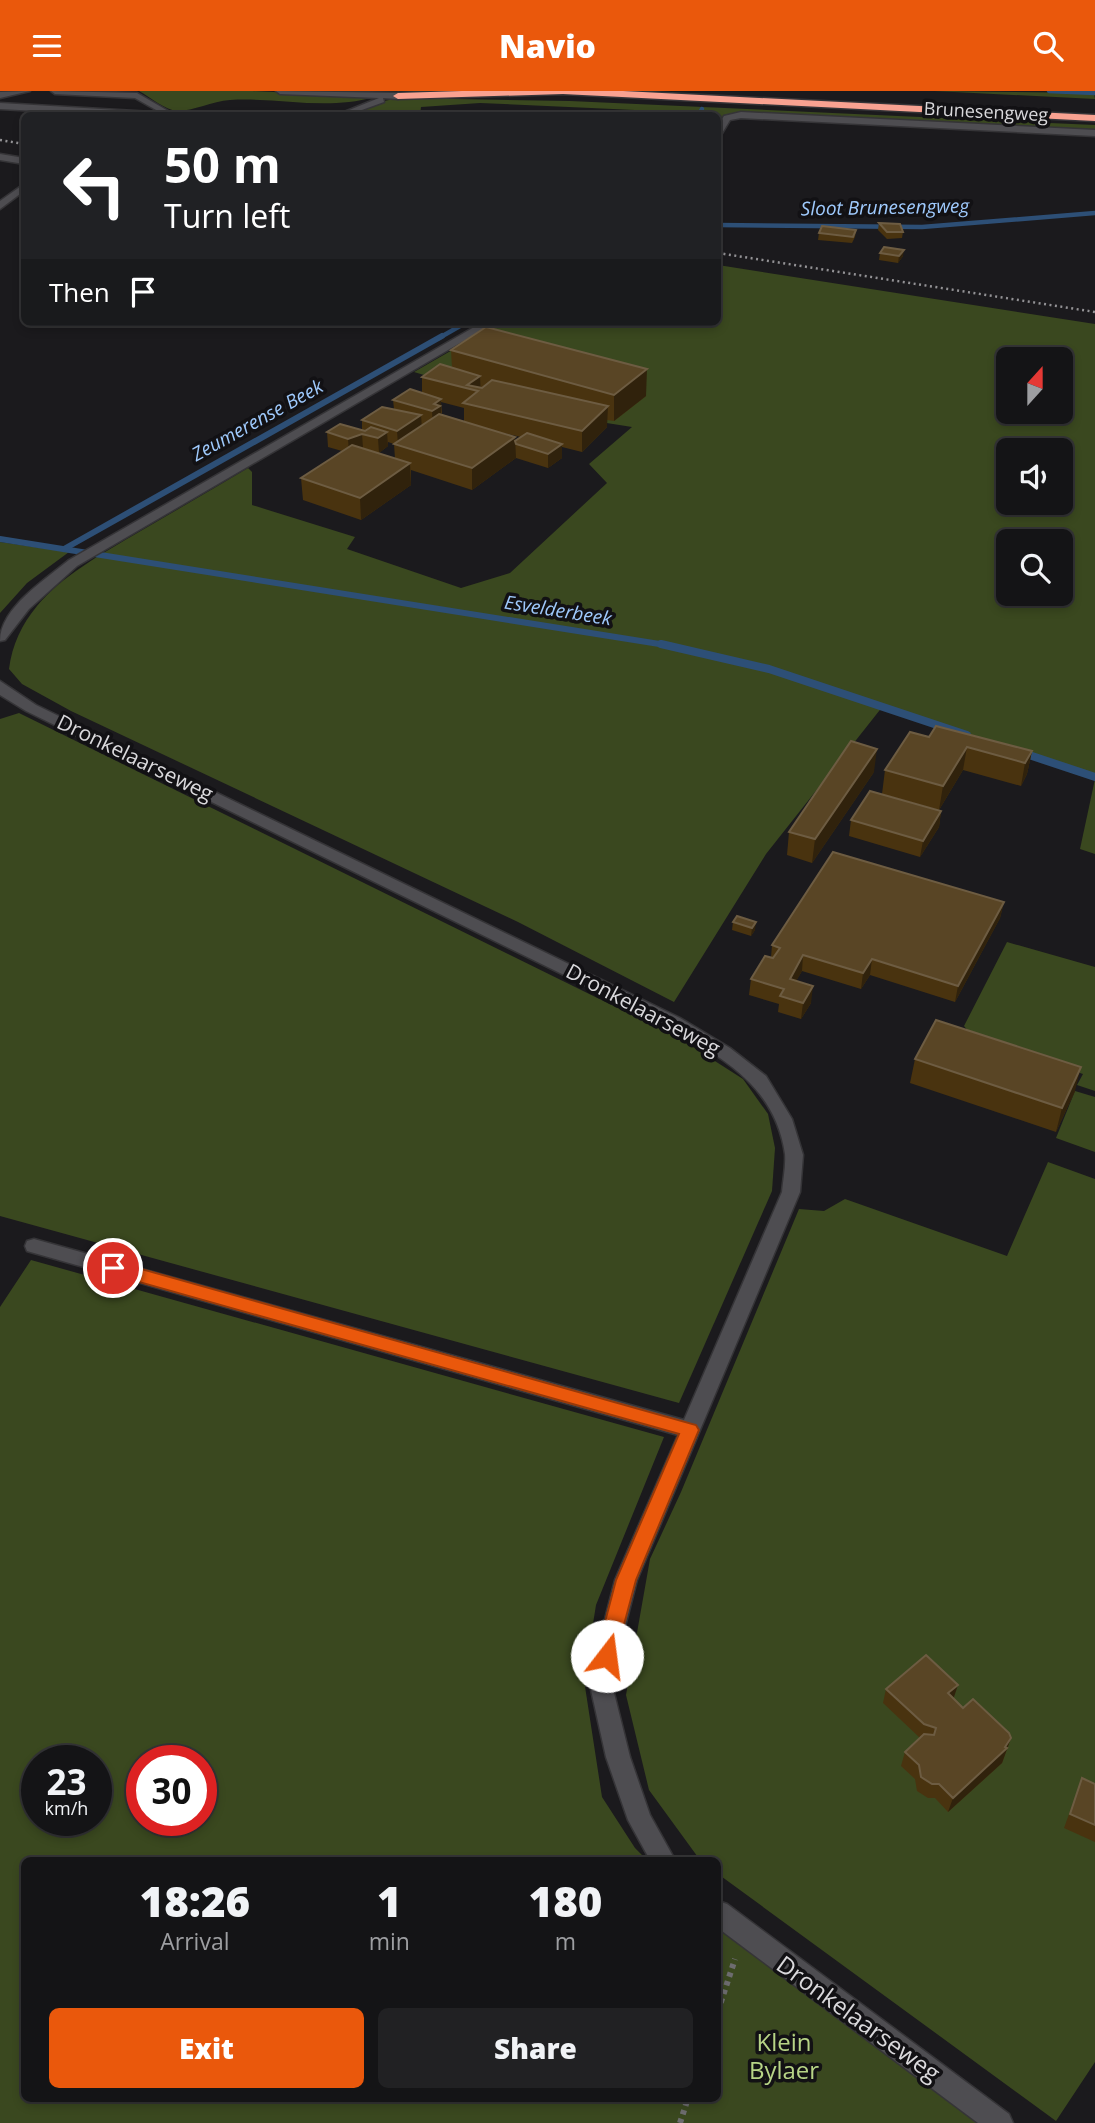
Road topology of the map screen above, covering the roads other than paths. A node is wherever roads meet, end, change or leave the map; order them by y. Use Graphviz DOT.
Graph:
graph roads {
  1 [pos="26,91"];
  2 [pos="55,91"];
  3 [pos="280,91"];
  4 [pos="564,91"];
  5 [pos="742,91"];
  6 [pos="0,95"];
  7 [pos="398,96"];
  8 [pos="0,106"];
  9 [pos="1095,109"];
  10 [pos="101,112"];
  11 [pos="165,112"];
  12 [pos="348,112"];
  13 [pos="1095,118"];
  14 [pos="721,129"];
  15 [pos="1095,133"];
  16 [pos="0,157"];
  17 [pos="21,160"];
  18 [pos="21,189"];
  19 [pos="0,206"];
  20 [pos="484,326"];
  21 [pos="0,637"];
  22 [pos="0,685"];
  23 [pos="34,1246"];
  24 [pos="690,1430"];
  25 [pos="661,1857"];
  26 [pos="721,1916"];
  27 [pos="1000,2123"];
  1 -- 6 [label="street"];
  2 -- 11 [label="street"];
  3 -- 7 [label="street"];
  4 -- 7 [label="highway"];
  4 -- 13 [label="highway"];
  5 -- 9 [label="highway"];
  7 -- 12 [label="street"];
  8 -- 10 [label="street"];
  14 -- 15 [label="street, Brunesengweg"];
  16 -- 17 [label="street"];
  18 -- 19 [label="street"];
  20 -- 21 [label="street"];
  22 -- 24 [label="street, Dronkelaarseweg"];
  23 -- 24 [label="street"];
  24 -- 25 [label="street, Dronkelaarseweg"];
  26 -- 27 [label="street, Dronkelaarseweg"];
}
